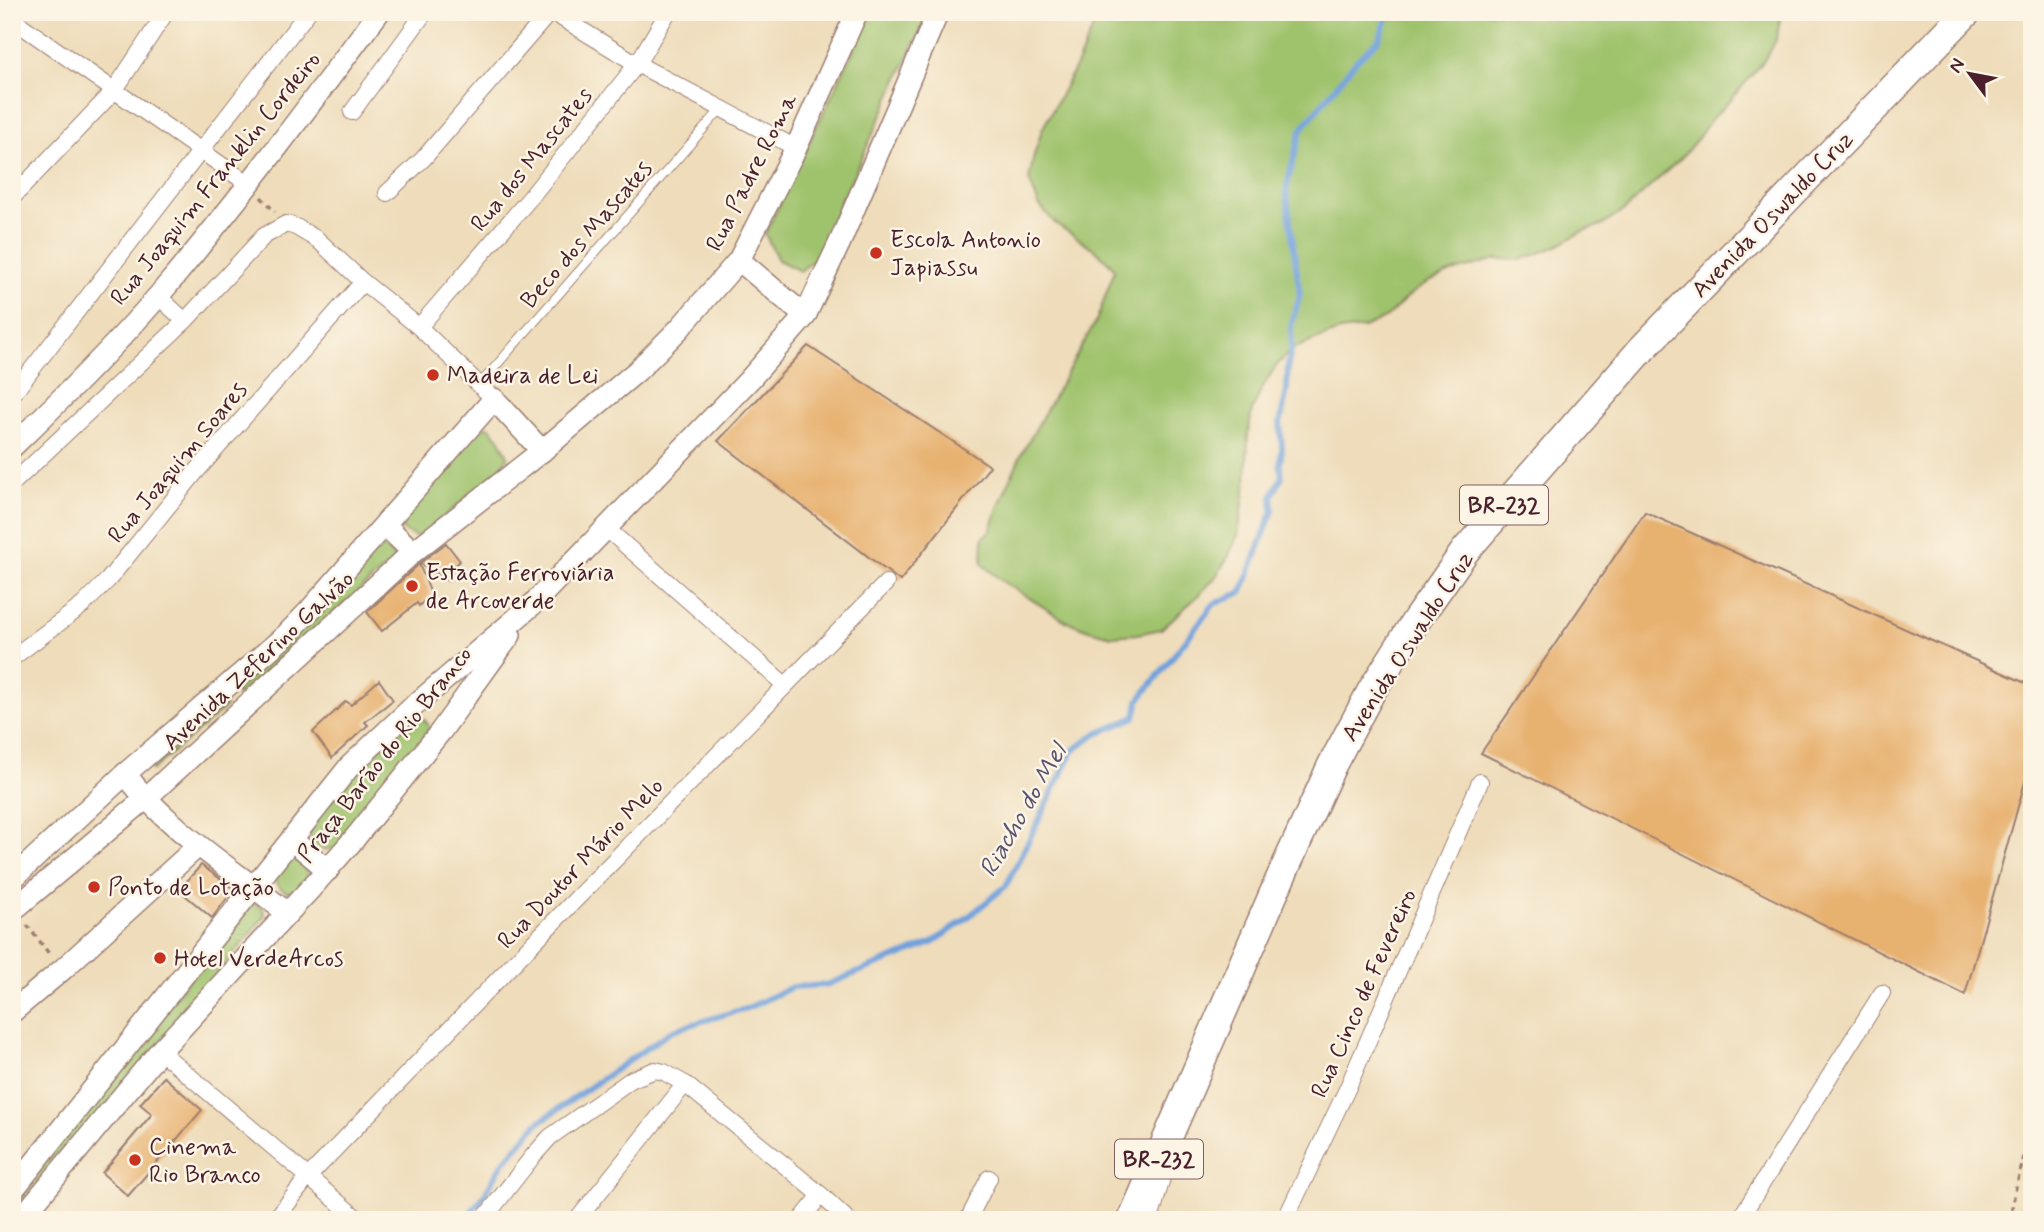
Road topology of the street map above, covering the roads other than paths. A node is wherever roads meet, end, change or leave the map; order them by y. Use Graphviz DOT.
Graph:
graph roads {
  1 [pos="166,12"];
  2 [pos="308,12"];
  3 [pos="379,12"];
  4 [pos="425,12"];
  5 [pos="551,12"];
  6 [pos="668,12"];
  7 [pos="857,12"];
  8 [pos="938,12"];
  9 [pos="1967,12"];
  10 [pos="12,19"];
  11 [pos="1945,24"];
  12 [pos="638,64"];
  13 [pos="114,90"];
  14 [pos="721,109"];
  15 [pos="352,112"];
  16 [pos="796,148"];
  17 [pos="202,151"];
  18 [pos="250,185"];
  19 [pos="387,193"];
  20 [pos="12,198"];
  21 [pos="739,260"];
  22 [pos="363,282"];
  23 [pos="158,296"];
  24 [pos="805,316"];
  25 [pos="185,321"];
  26 [pos="419,327"];
  27 [pos="487,391"];
  28 [pos="12,395"];
  29 [pos="12,447"];
  30 [pos="542,451"];
  31 [pos="12,484"];
  32 [pos="385,525"];
  33 [pos="607,529"];
  34 [pos="414,552"];
  35 [pos="886,583"];
  36 [pos="532,605"];
  37 [pos="12,658"];
  38 [pos="785,685"];
  39 [pos="415,705"];
  40 [pos="441,731"];
  41 [pos="125,774"];
  42 [pos="1480,782"];
  43 [pos="145,799"];
  44 [pos="292,840"];
  45 [pos="198,846"];
  46 [pos="328,870"];
  47 [pos="12,879"];
  48 [pos="254,886"];
  49 [pos="13,907"];
  50 [pos="287,913"];
  51 [pos="1882,993"];
  52 [pos="12,1012"];
  53 [pos="160,1051"];
  54 [pos="685,1084"];
  55 [pos="1186,1099"];
  56 [pos="308,1177"];
  57 [pos="989,1178"];
  58 [pos="12,1191"];
  59 [pos="821,1195"];
  60 [pos="20,1220"];
  61 [pos="275,1220"];
  62 [pos="359,1220"];
  63 [pos="483,1220"];
  64 [pos="576,1220"];
  65 [pos="801,1220"];
  66 [pos="848,1220"];
  67 [pos="968,1220"];
  68 [pos="1132,1220"];
  69 [pos="1150,1220"];
  70 [pos="1285,1220"];
  71 [pos="1738,1220"];
  1 -- 13 [label="street"];
  2 -- 17 [label="street"];
  3 -- 18 [label="street, Rua Joaquim Franklin Cordeiro"];
  4 -- 15 [label="street"];
  5 -- 12 [label="street"];
  5 -- 19 [label="street"];
  6 -- 12 [label="street, Rua dos Mascates"];
  7 -- 16 [label="street, Rua Padre Roma"];
  8 -- 24 [label="street"];
  9 -- 11 [label="highway, Avenida Oswaldo Cruz / BR-232"];
  10 -- 13 [label="street"];
  11 -- 55 [label="highway, Avenida Oswaldo Cruz / BR-232"];
  12 -- 14 [label="street"];
  12 -- 26 [label="street, Rua dos Mascates"];
  13 -- 17 [label="street"];
  13 -- 20 [label="street"];
  14 -- 16 [label="street"];
  14 -- 27 [label="lane, Beco dos Mascates"];
  16 -- 21 [label="street, Rua Padre Roma"];
  17 -- 18 [label="street"];
  17 -- 28 [label="street"];
  18 -- 23 [label="street, Rua Joaquim Franklin Cordeiro"];
  21 -- 24 [label="street"];
  21 -- 30 [label="street, Rua Padre Roma"];
  22 -- 25 [label="street"];
  22 -- 26 [label="street"];
  22 -- 37 [label="street, Rua Joaquim Soares"];
  23 -- 25 [label="street"];
  23 -- 29 [label="street, Rua Joaquim Franklin Cordeiro"];
  24 -- 33 [label="street"];
  25 -- 31 [label="street"];
  26 -- 27 [label="street"];
  27 -- 30 [label="street"];
  27 -- 32 [label="street, Avenida Zeferino Galvão"];
  30 -- 34 [label="street, Avenida Zeferino Galvão"];
  32 -- 34 [label="street"];
  32 -- 41 [label="street, Avenida Zeferino Galvão"];
  33 -- 36 [label="street"];
  33 -- 38 [label="street"];
  34 -- 43 [label="street, Avenida Zeferino Galvão"];
  35 -- 38 [label="street, Rua Doutor Mário Melo"];
  36 -- 39 [label="street, Praça Barão do Rio Branco"];
  36 -- 40 [label="street, Praça Barão do Rio Branco"];
  38 -- 56 [label="street, Rua Doutor Mário Melo"];
  39 -- 40 [label="street"];
  39 -- 44 [label="street, Praça Barão do Rio Branco"];
  40 -- 46 [label="street, Praça Barão do Rio Branco"];
  41 -- 43 [label="street"];
  41 -- 47 [label="street, Avenida Zeferino Galvão"];
  42 -- 70 [label="street, Rua Cinco de Fevereiro"];
  43 -- 45 [label="street"];
  43 -- 49 [label="street, Avenida Zeferino Galvão"];
  44 -- 46 [label="street"];
  44 -- 48 [label="street, Praça Barão do Rio Branco"];
  45 -- 48 [label="street"];
  45 -- 52 [label="street"];
  46 -- 50 [label="street, Praça Barão do Rio Branco"];
  48 -- 50 [label="street"];
  48 -- 58 [label="street, Praça Barão do Rio Branco"];
  50 -- 53 [label="street, Praça Barão do Rio Branco"];
  51 -- 71 [label="street"];
  53 -- 56 [label="street"];
  53 -- 60 [label="street, Praça Barão do Rio Branco"];
  54 -- 59 [label="street"];
  54 -- 63 [label="street"];
  54 -- 64 [label="street"];
  55 -- 68 [label="highway, Avenida Oswaldo Cruz / BR-232"];
  55 -- 69 [label="street"];
  56 -- 61 [label="street, Rua Doutor Mário Melo"];
  56 -- 62 [label="street"];
  57 -- 67 [label="street"];
  59 -- 65 [label="street"];
  59 -- 66 [label="street"];
}
